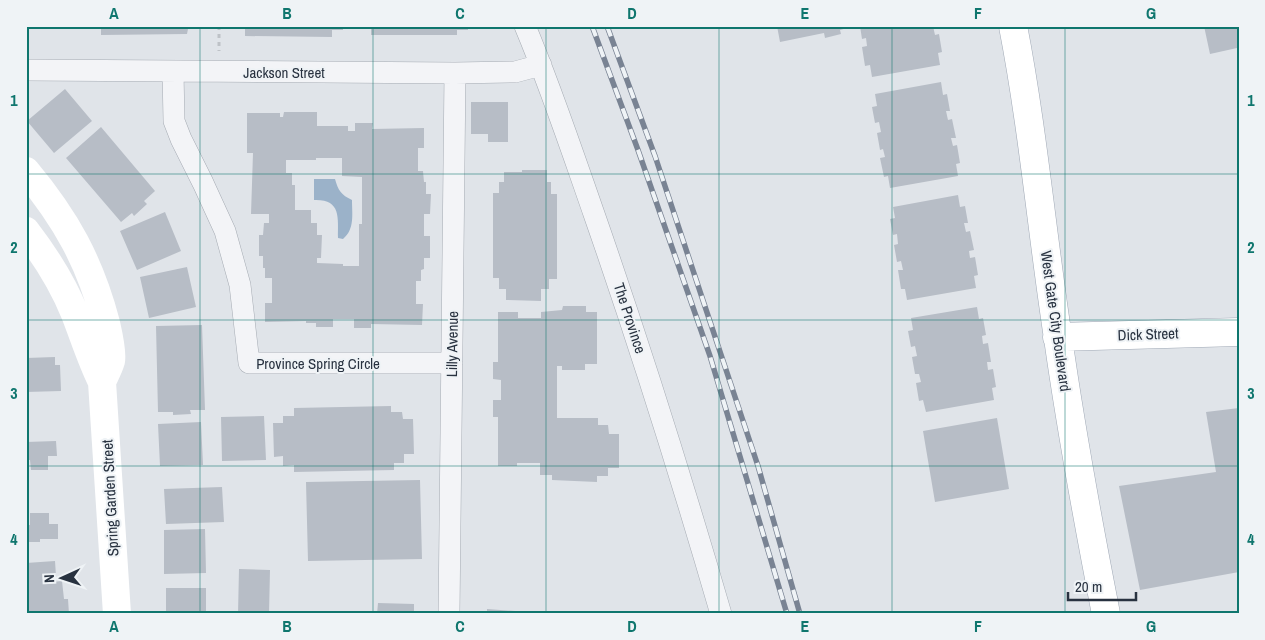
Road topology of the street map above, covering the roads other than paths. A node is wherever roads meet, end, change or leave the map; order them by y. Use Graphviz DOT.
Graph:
graph roads {
  1 [pos="525,26"];
  2 [pos="1013,26"];
  3 [pos="541,64"];
  4 [pos="26,70"];
  5 [pos="173,72"];
  6 [pos="455,73"];
  7 [pos="26,171"];
  8 [pos="26,231"];
  9 [pos="1239,332"];
  10 [pos="1058,337"];
  11 [pos="452,363"];
  12 [pos="102,382"];
  13 [pos="117,614"];
  14 [pos="449,614"];
  15 [pos="721,614"];
  16 [pos="1106,614"];
  1 -- 3 [label="street, The Province"];
  2 -- 10 [label="main road, West Gate City Boulevard"];
  3 -- 6 [label="street, Jackson Street"];
  3 -- 15 [label="street, The Province"];
  4 -- 5 [label="street, Jackson Street"];
  5 -- 6 [label="street, Jackson Street"];
  5 -- 11 [label="street, Province Spring Circle"];
  6 -- 11 [label="street, Lilly Avenue"];
  7 -- 12 [label="main road, Spring Garden Street"];
  8 -- 12 [label="main road, Spring Garden Street"];
  9 -- 10 [label="main road, Dick Street"];
  10 -- 16 [label="main road, West Gate City Boulevard"];
  11 -- 14 [label="street, Lilly Avenue"];
  12 -- 13 [label="main road, Spring Garden Street"];
}
